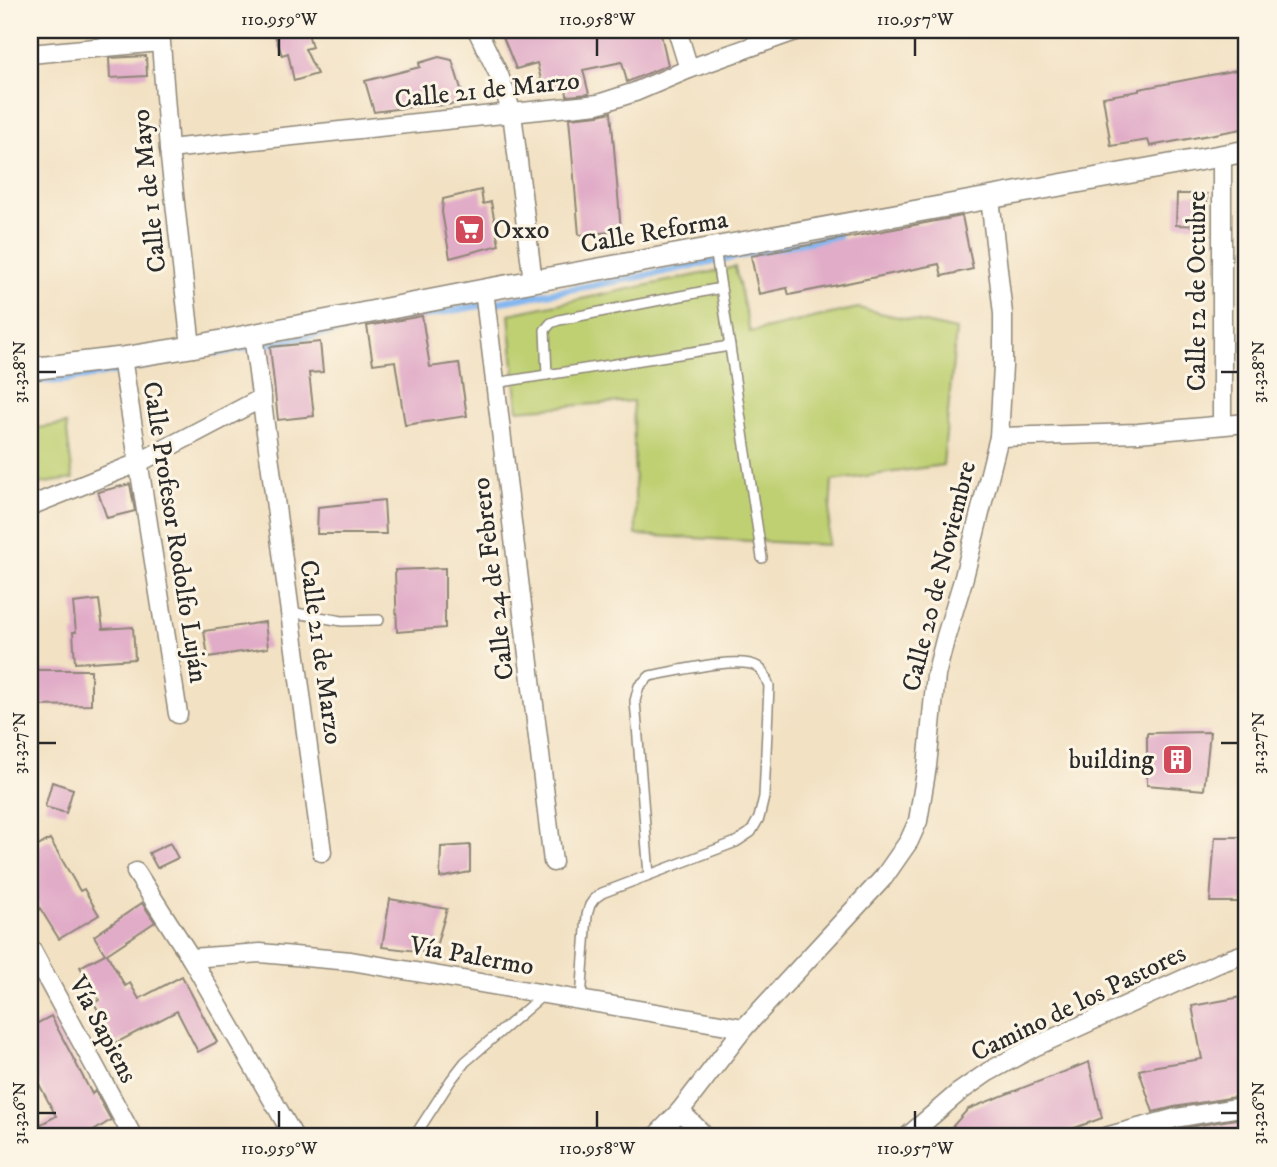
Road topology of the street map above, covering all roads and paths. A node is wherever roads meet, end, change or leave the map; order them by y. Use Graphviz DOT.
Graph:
graph roads {
  1 [pos="477,30"];
  2 [pos="677,30"];
  3 [pos="799,30"];
  4 [pos="160,36"];
  5 [pos="30,54"];
  6 [pos="689,69"];
  7 [pos="512,113"];
  8 [pos="169,149"];
  9 [pos="1247,151"];
  10 [pos="1222,156"];
  11 [pos="990,198"];
  12 [pos="715,248"];
  13 [pos="533,282"];
  14 [pos="721,288"];
  15 [pos="484,290"];
  16 [pos="253,335"];
  17 [pos="730,346"];
  18 [pos="191,347"];
  19 [pos="121,358"];
  20 [pos="30,369"];
  21 [pos="547,375"];
  22 [pos="495,383"];
  23 [pos="262,398"];
  24 [pos="1247,424"];
  25 [pos="1222,425"];
  26 [pos="999,437"];
  27 [pos="138,463"];
  28 [pos="30,506"];
  29 [pos="762,558"];
  30 [pos="290,612"];
  31 [pos="379,620"];
  32 [pos="178,714"];
  33 [pos="322,852"];
  34 [pos="553,862"];
  35 [pos="136,872"];
  36 [pos="649,875"];
  37 [pos="30,947"];
  38 [pos="1247,953"];
  39 [pos="191,958"];
  40 [pos="544,994"];
  41 [pos="581,1000"];
  42 [pos="744,1028"];
  43 [pos="1247,1106"];
  44 [pos="680,1111"];
  45 [pos="133,1137"];
  46 [pos="294,1137"];
  47 [pos="414,1137"];
  48 [pos="655,1137"];
  49 [pos="706,1137"];
  50 [pos="908,1137"];
  51 [pos="1105,1137"];
  1 -- 7 [label="street"];
  2 -- 6 [label="street"];
  3 -- 6 [label="street, Calle 21 de Marzo"];
  4 -- 5 [label="street"];
  4 -- 8 [label="street, Calle 1 de Mayo"];
  6 -- 7 [label="street, Calle 21 de Marzo"];
  7 -- 8 [label="street, Calle 21 de Marzo"];
  7 -- 13 [label="street"];
  8 -- 18 [label="street, Calle 1 de Mayo"];
  9 -- 10 [label="street, Calle Reforma"];
  10 -- 11 [label="street, Calle Reforma"];
  10 -- 25 [label="street, Calle 12 de Octubre"];
  11 -- 12 [label="street, Calle Reforma"];
  11 -- 26 [label="street, Calle 20 de Noviembre"];
  12 -- 13 [label="street, Calle Reforma"];
  12 -- 14 [label="lane"];
  13 -- 15 [label="street, Calle Reforma"];
  14 -- 17 [label="lane"];
  14 -- 21 [label="lane"];
  15 -- 16 [label="street, Calle Reforma"];
  15 -- 22 [label="street, Calle 24 de Febrero"];
  16 -- 18 [label="street, Calle Reforma"];
  16 -- 23 [label="street, Calle 21 de Marzo"];
  17 -- 21 [label="lane"];
  17 -- 29 [label="lane"];
  18 -- 19 [label="street, Calle Reforma"];
  19 -- 20 [label="street, Calle Reforma"];
  19 -- 27 [label="street, Calle Profesor Rodolfo Luján"];
  21 -- 22 [label="lane"];
  22 -- 34 [label="street, Calle 24 de Febrero"];
  23 -- 27 [label="street"];
  23 -- 30 [label="street, Calle 21 de Marzo"];
  24 -- 25 [label="street"];
  25 -- 26 [label="street"];
  26 -- 42 [label="street, Calle 20 de Noviembre"];
  27 -- 28 [label="street"];
  27 -- 32 [label="street, Calle Profesor Rodolfo Luján"];
  30 -- 31 [label="lane"];
  30 -- 33 [label="street, Calle 21 de Marzo"];
  35 -- 39 [label="street"];
  36 -- 36 [label="lane"];
  36 -- 41 [label="lane"];
  37 -- 45 [label="street, Vía Sapiens"];
  38 -- 50 [label="street, Camino de los Pastores"];
  39 -- 40 [label="street, Vía Palermo"];
  39 -- 46 [label="street"];
  40 -- 41 [label="street, Vía Palermo"];
  40 -- 47 [label="lane"];
  41 -- 42 [label="street, Vía Palermo"];
  42 -- 44 [label="street, Calle 20 de Noviembre"];
  43 -- 51 [label="street"];
  44 -- 48 [label="street, Calle 20 de Noviembre"];
  44 -- 49 [label="street"];
}
